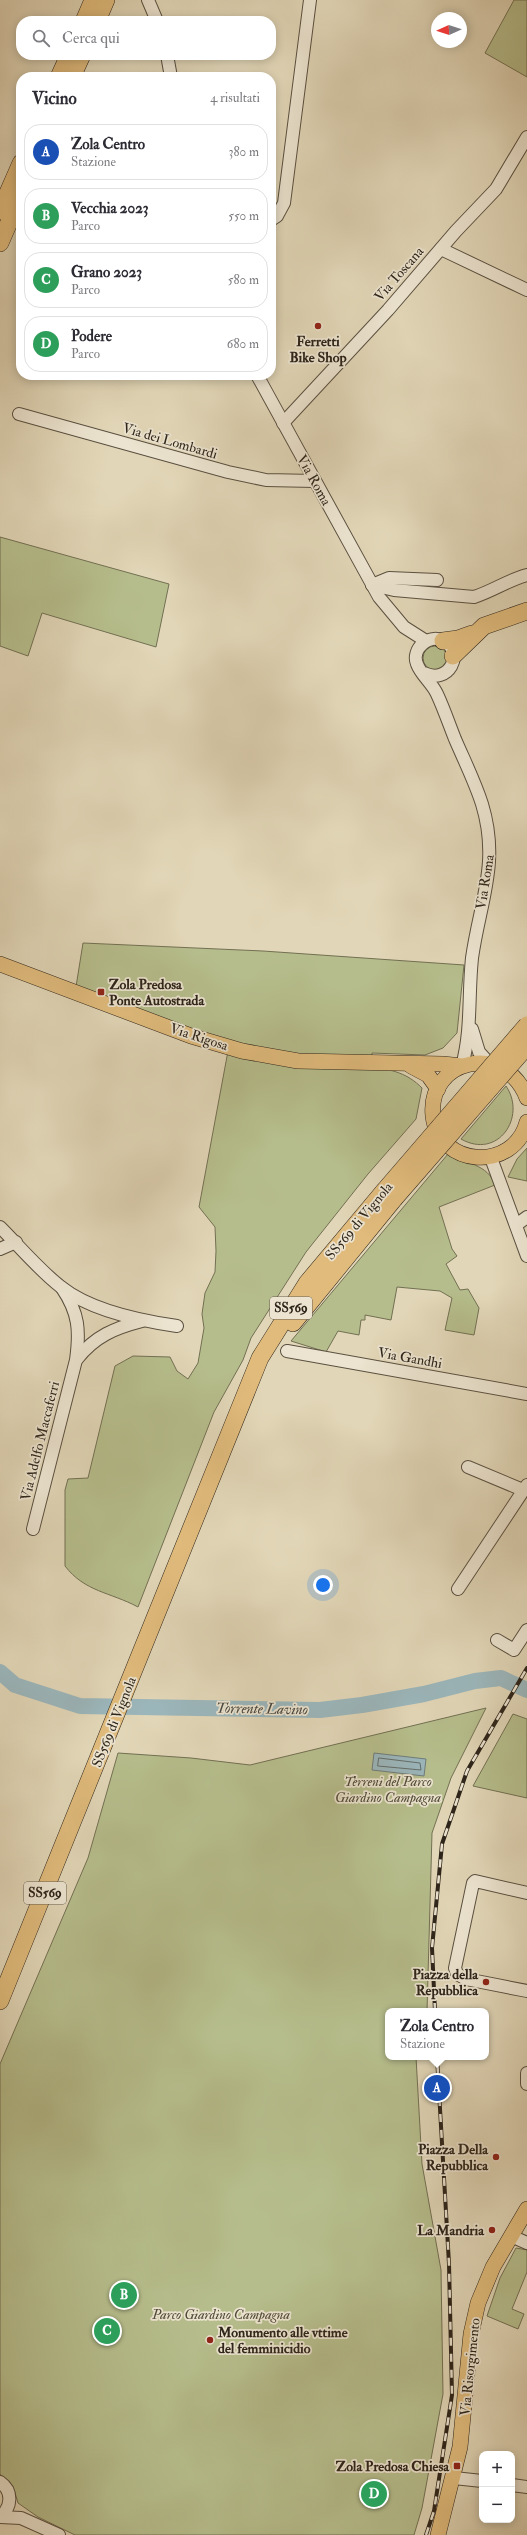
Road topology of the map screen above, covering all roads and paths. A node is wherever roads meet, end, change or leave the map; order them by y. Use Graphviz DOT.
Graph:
graph roads {
  1 [pos="93,0"];
  2 [pos="106,0"];
  3 [pos="148,0"];
  4 [pos="310,0"];
  5 [pos="86,16"];
  6 [pos="99,16"];
  7 [pos="155,16"];
  8 [pos="67,60"];
  9 [pos="80,60"];
  10 [pos="168,60"];
  11 [pos="61,72"];
  12 [pos="74,72"];
  13 [pos="170,72"];
  14 [pos="527,137"];
  15 [pos="16,174"];
  16 [pos="16,206"];
  17 [pos="0,211"];
  18 [pos="276,217"];
  19 [pos="0,243"];
  20 [pos="441,249"];
  21 [pos="527,290"];
  22 [pos="260,380"];
  23 [pos="19,414"];
  24 [pos="283,422"];
  25 [pos="315,482"];
  26 [pos="527,575"];
  27 [pos="437,580"];
  28 [pos="372,585"];
  29 [pos="527,611"];
  30 [pos="404,627"];
  31 [pos="476,632"];
  32 [pos="426,641"];
  33 [pos="443,641"];
  34 [pos="416,654"];
  35 [pos="453,656"];
  36 [pos="446,672"];
  37 [pos="424,673"];
  38 [pos="441,703"];
  39 [pos="0,964"];
  40 [pos="471,1022"];
  41 [pos="527,1025"];
  42 [pos="527,1046"];
  43 [pos="489,1063"];
  44 [pos="408,1065"];
  45 [pos="462,1066"];
  46 [pos="509,1072"];
  47 [pos="527,1073"];
  48 [pos="438,1089"];
  49 [pos="527,1098"];
  50 [pos="527,1122"];
  51 [pos="522,1139"];
  52 [pos="491,1158"];
  53 [pos="389,1195"];
  54 [pos="527,1218"];
  55 [pos="516,1225"];
  56 [pos="0,1227"];
  57 [pos="16,1242"];
  58 [pos="0,1249"];
  59 [pos="527,1256"];
  60 [pos="62,1288"];
  61 [pos="143,1321"];
  62 [pos="177,1326"];
  63 [pos="288,1351"];
  64 [pos="76,1360"];
  65 [pos="527,1394"];
  66 [pos="468,1467"];
  67 [pos="525,1488"];
  68 [pos="33,1529"];
  69 [pos="458,1589"];
  70 [pos="527,1630"];
  71 [pos="496,1640"];
  72 [pos="527,1893"];
  73 [pos="527,1991"];
  74 [pos="0,2001"];
  75 [pos="527,2074"];
  76 [pos="527,2084"];
  77 [pos="527,2208"];
  78 [pos="511,2236"];
  79 [pos="527,2243"];
  80 [pos="454,2478"];
  81 [pos="0,2482"];
  82 [pos="479,2482"];
  83 [pos="515,2485"];
  84 [pos="527,2487"];
  85 [pos="10,2496"];
  86 [pos="0,2517"];
  87 [pos="31,2521"];
  88 [pos="59,2535"];
  89 [pos="438,2535"];
  1 -- 5 [label="highway"];
  2 -- 6 [label="highway"];
  3 -- 7 [label="street"];
  4 -- 18 [label="street"];
  8 -- 11 [label="highway"];
  9 -- 12 [label="highway"];
  10 -- 13 [label="street"];
  14 -- 20 [label="street, Via Toscana"];
  15 -- 17 [label="highway"];
  16 -- 19 [label="highway"];
  20 -- 21 [label="street"];
  20 -- 24 [label="street, Via Toscana"];
  22 -- 24 [label="street, Via Roma"];
  23 -- 25 [label="street, Via dei Lombardi"];
  24 -- 25 [label="street, Via Roma"];
  25 -- 28 [label="street, Via Roma"];
  26 -- 28 [label="street"];
  27 -- 28 [label="street"];
  28 -- 30 [label="street, Via Roma"];
  29 -- 31 [label="highway"];
  30 -- 32 [label="street, Via Roma"];
  30 -- 34 [label="street, Via Roma"];
  31 -- 33 [label="highway"];
  31 -- 35 [label="highway"];
  32 -- 33 [label="street"];
  32 -- 34 [label="street"];
  33 -- 35 [label="street"];
  34 -- 37 [label="street, Via Roma"];
  35 -- 36 [label="street"];
  36 -- 37 [label="street"];
  36 -- 38 [label="street"];
  37 -- 38 [label="street, Via Roma"];
  38 -- 40 [label="street, Via Roma"];
  39 -- 44 [label="main road, Via Rigosa"];
  40 -- 43 [label="street, Via Roma"];
  40 -- 45 [label="street, Via Roma"];
  41 -- 53 [label="highway, SS569 di Vignola / SS569, bridge"];
  42 -- 53 [label="highway, SS569 di Vignola / SS569, bridge"];
  43 -- 45 [label="main road, Via Roma"];
  43 -- 46 [label="main road, Via Roma"];
  44 -- 45 [label="main road, Via Rigosa"];
  44 -- 48 [label="main road, Via Rigosa"];
  45 -- 48 [label="main road, Via Roma"];
  46 -- 47 [label="main road"];
  46 -- 49 [label="main road, Via Roma"];
  48 -- 52 [label="main road, Via Roma"];
  50 -- 51 [label="main road, Via Roma"];
  51 -- 52 [label="main road, Via Roma"];
  52 -- 55 [label="street"];
  53 -- 74 [label="highway, SS569 di Vignola / SS569"];
  54 -- 55 [label="street"];
  55 -- 59 [label="street"];
  56 -- 57 [label="street"];
  57 -- 58 [label="street"];
  57 -- 60 [label="street"];
  60 -- 61 [label="street"];
  60 -- 64 [label="street, Via Adelfo Maccaferri"];
  61 -- 62 [label="street"];
  61 -- 64 [label="street, Via Adelfo Maccaferri"];
  63 -- 65 [label="street, Via Gandhi"];
  64 -- 68 [label="street, Via Adelfo Maccaferri"];
  66 -- 67 [label="street"];
  67 -- 69 [label="street"];
  70 -- 71 [label="street"];
  72 -- 73 [label="street"];
  75 -- 76 [label="street"];
  77 -- 78 [label="main road, Via Risorgimento"];
  78 -- 79 [label="street"];
  78 -- 80 [label="main road, Via Risorgimento"];
  80 -- 82 [label="street"];
  80 -- 89 [label="main road, Via Risorgimento"];
  81 -- 85 [label="street"];
  83 -- 84 [label="street"];
  85 -- 86 [label="street"];
  85 -- 87 [label="street"];
  86 -- 87 [label="street"];
  87 -- 88 [label="street"];
}
